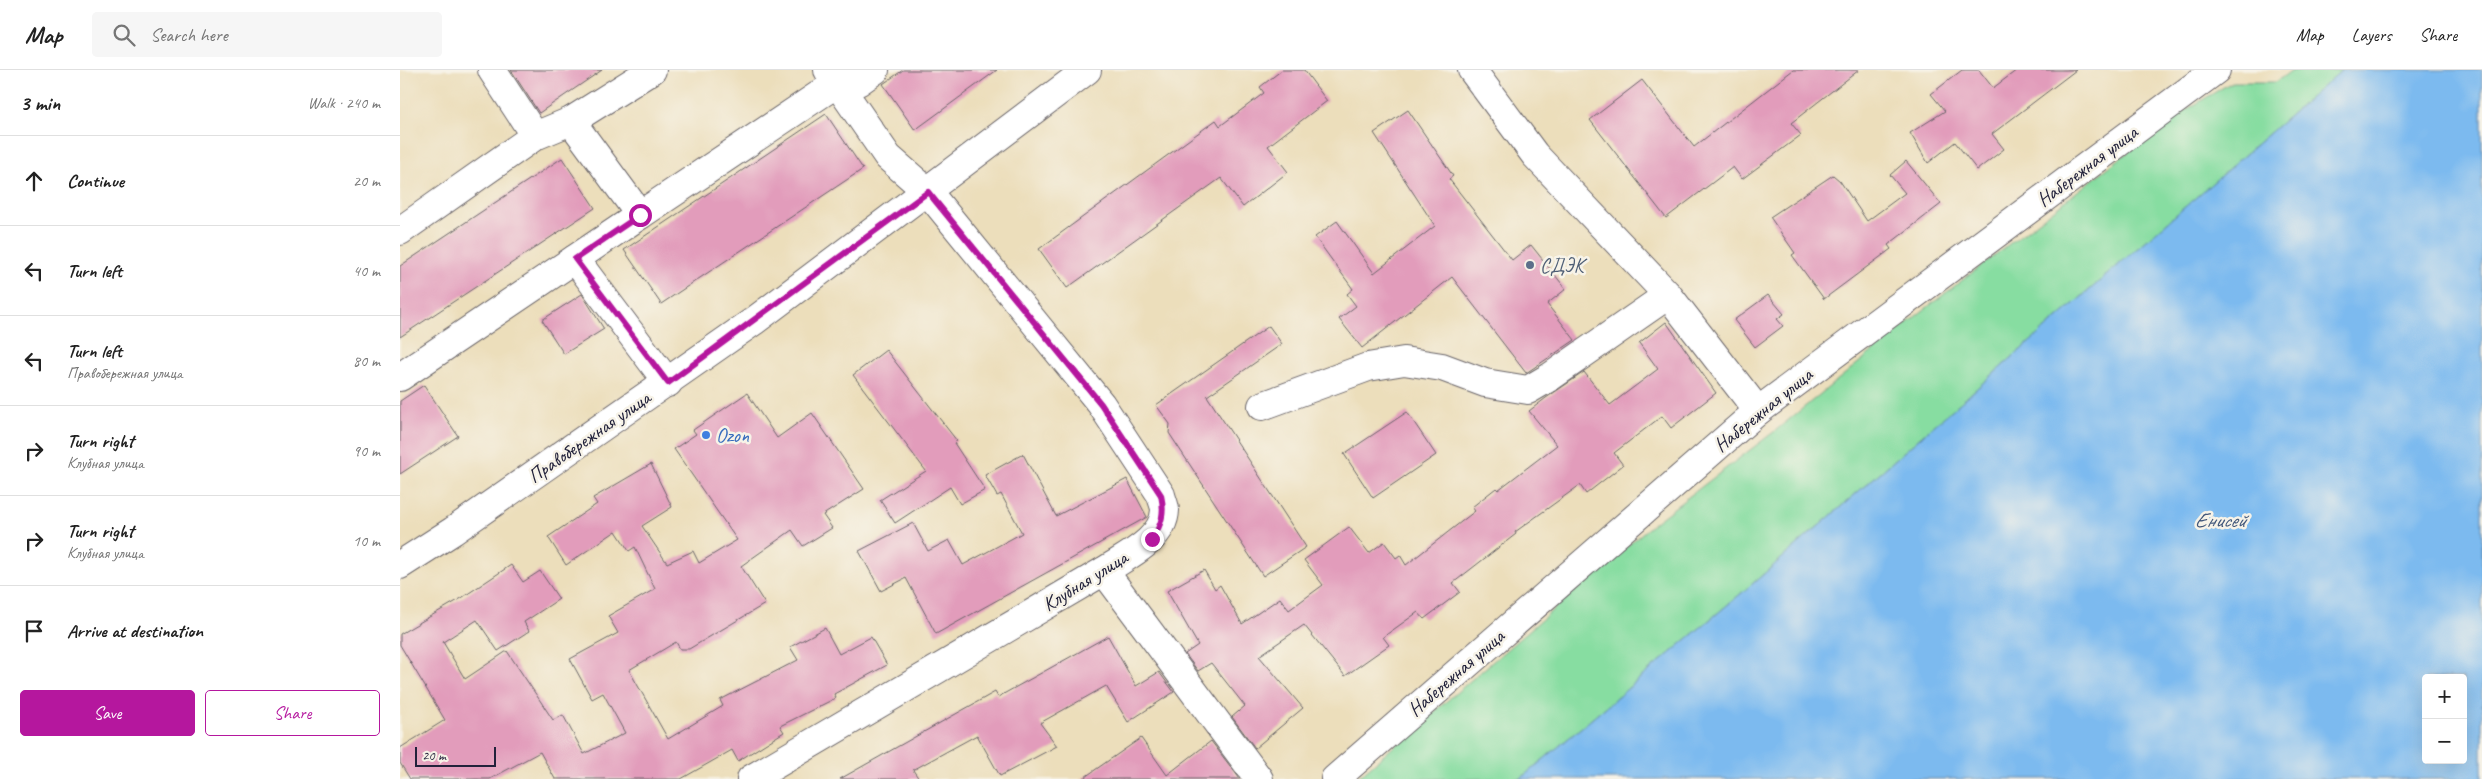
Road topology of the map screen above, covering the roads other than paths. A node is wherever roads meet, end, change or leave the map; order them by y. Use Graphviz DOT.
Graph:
graph roads {
  1 [pos="492,70"];
  2 [pos="652,70"];
  3 [pos="875,70"];
  4 [pos="1088,70"];
  5 [pos="1472,70"];
  6 [pos="2216,70"];
  7 [pos="833,77"];
  8 [pos="571,121"];
  9 [pos="535,136"];
  10 [pos="928,192"];
  11 [pos="640,215"];
  12 [pos="400,231"];
  13 [pos="575,259"];
  14 [pos="1668,295"];
  15 [pos="400,377"];
  16 [pos="668,383"];
  17 [pos="1262,406"];
  18 [pos="1758,411"];
  19 [pos="400,565"];
  20 [pos="1104,571"];
  21 [pos="751,779"];
  22 [pos="1259,779"];
  23 [pos="1335,779"];
  1 -- 9 [label="street"];
  2 -- 8 [label="street"];
  3 -- 7 [label="street"];
  4 -- 10 [label="street, Правобережная улица"];
  5 -- 14 [label="street"];
  6 -- 18 [label="street, Набережная улица"];
  7 -- 10 [label="street, Клубная улица"];
  7 -- 11 [label="street"];
  8 -- 9 [label="street"];
  8 -- 11 [label="street"];
  9 -- 12 [label="street"];
  10 -- 16 [label="street, Правобережная улица"];
  10 -- 20 [label="street, Клубная улица"];
  11 -- 13 [label="street"];
  13 -- 15 [label="street"];
  13 -- 16 [label="street"];
  14 -- 17 [label="street"];
  14 -- 18 [label="street"];
  16 -- 19 [label="street, Правобережная улица"];
  18 -- 23 [label="street, Набережная улица"];
  20 -- 21 [label="street, Клубная улица"];
  20 -- 22 [label="street"];
}
